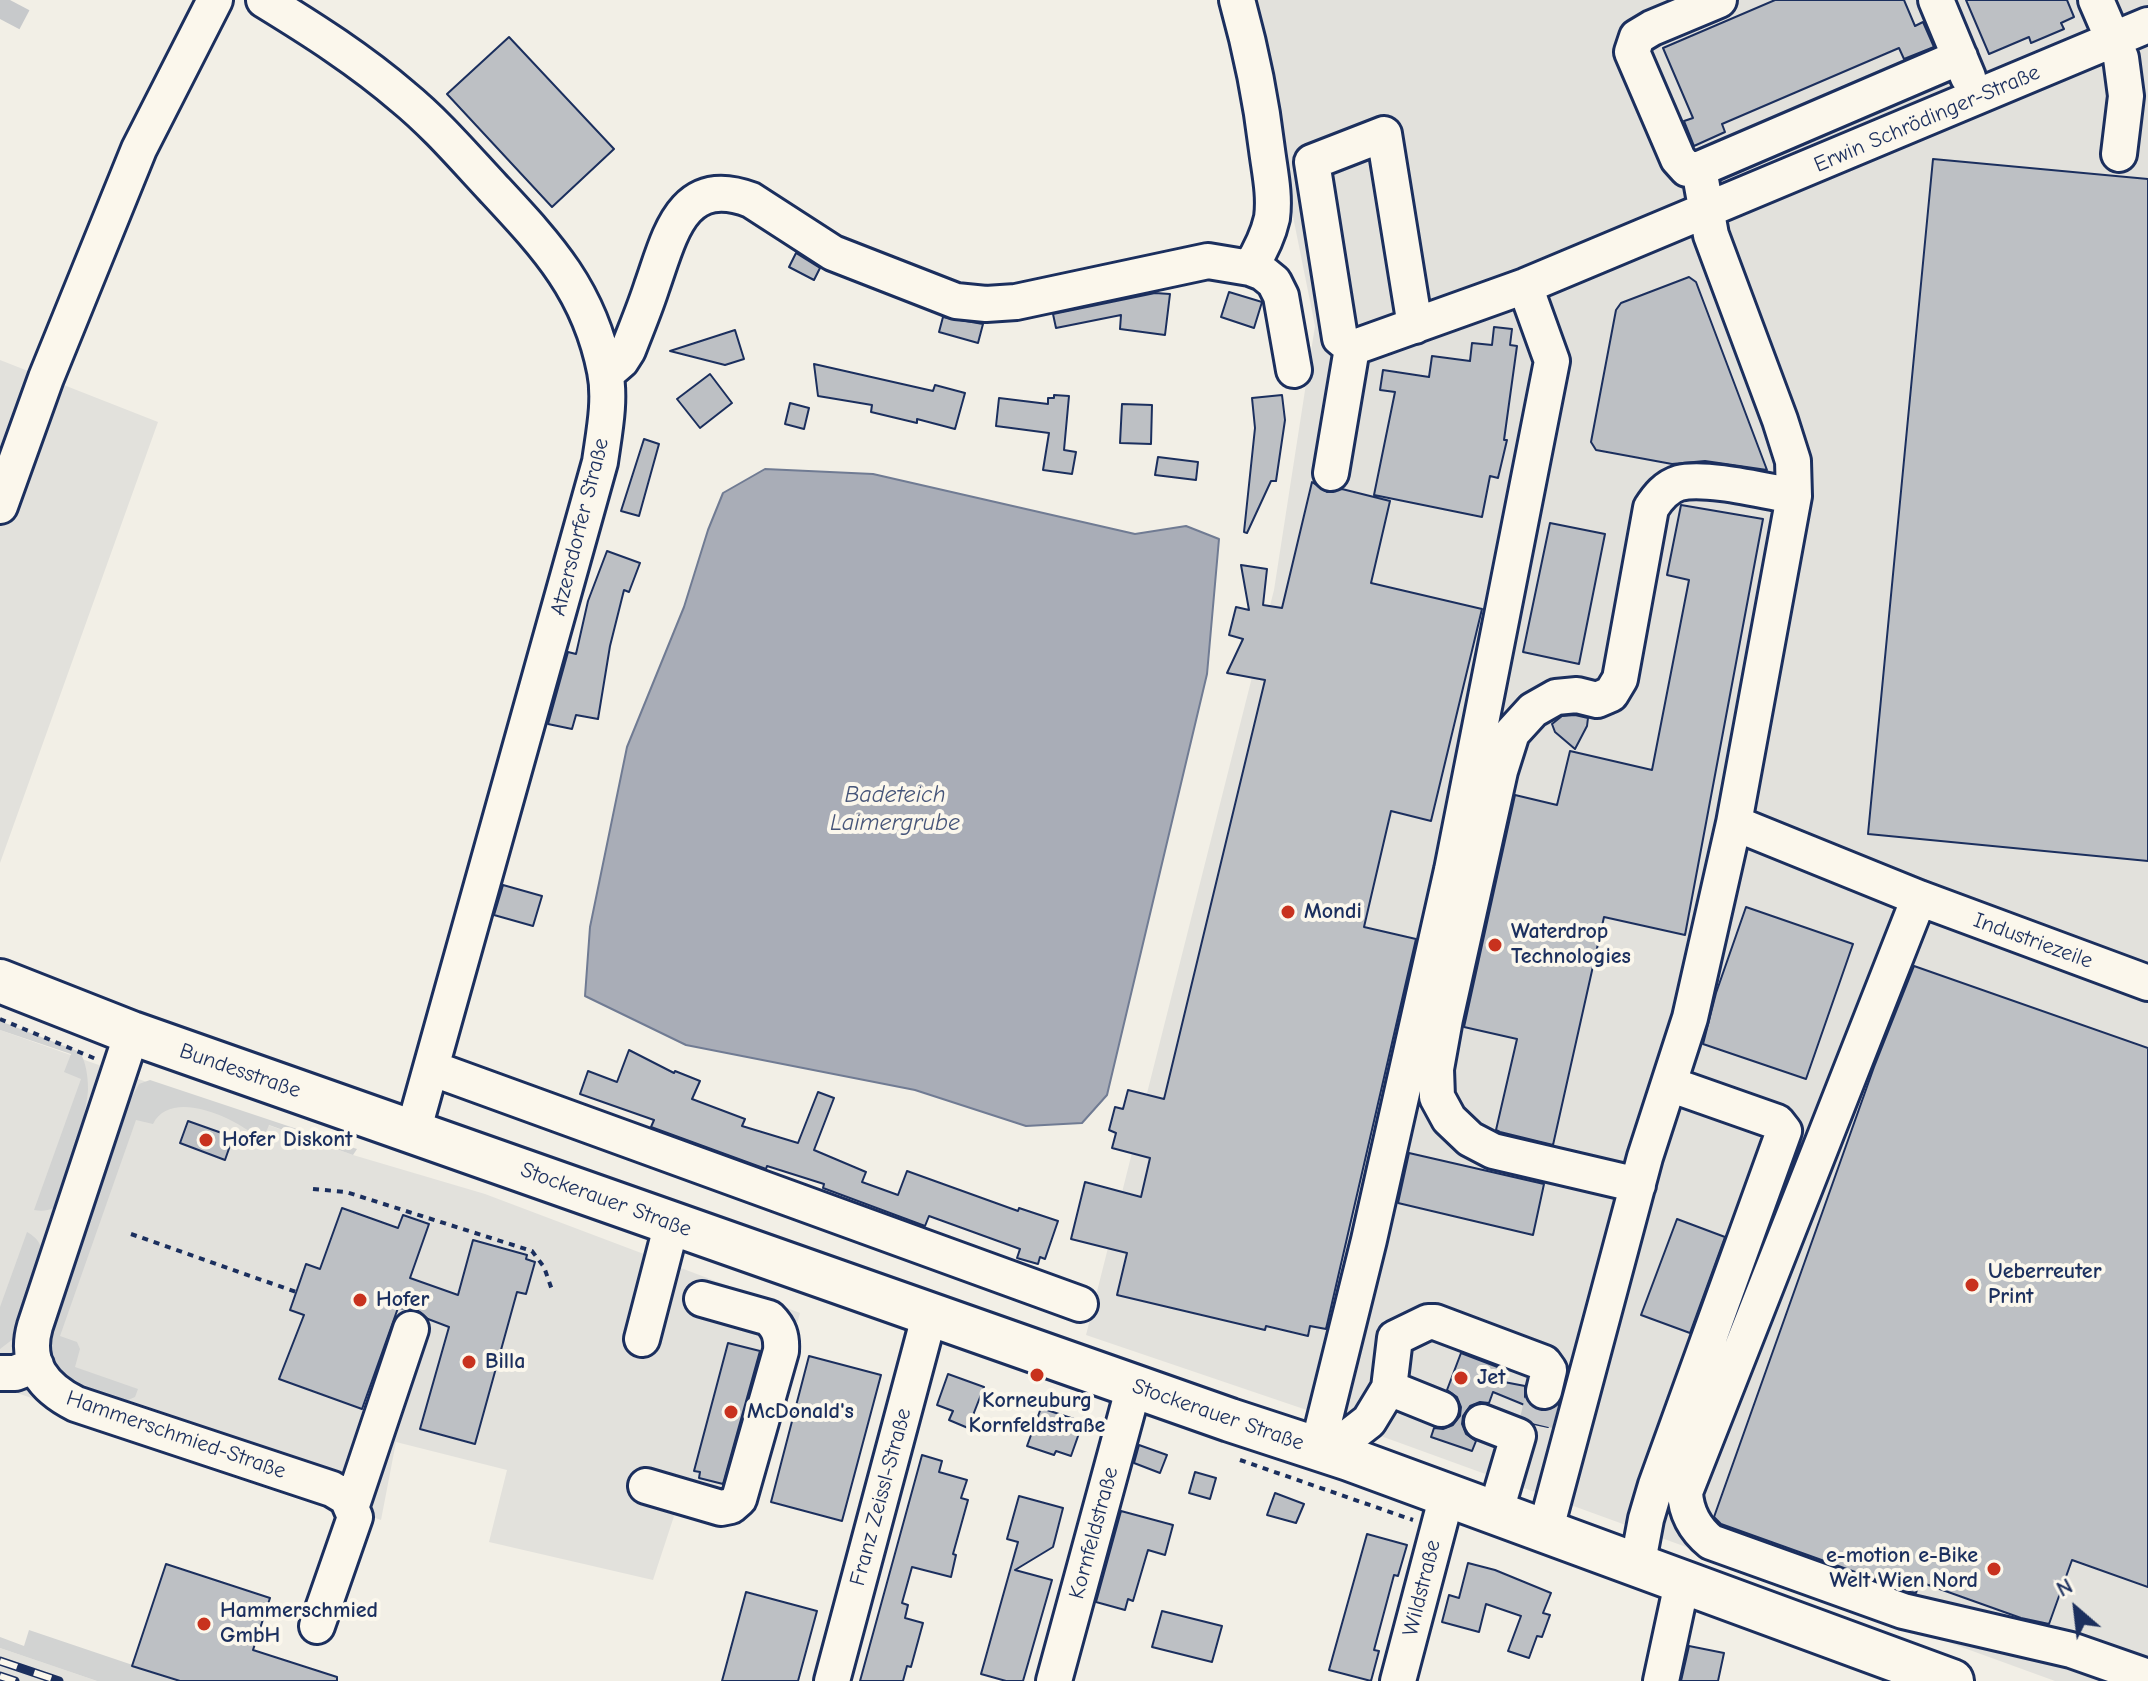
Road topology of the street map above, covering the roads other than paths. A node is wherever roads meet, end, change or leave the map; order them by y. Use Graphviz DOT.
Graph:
graph roads {
  1 [pos="215,0"];
  2 [pos="264,0"];
  3 [pos="1237,0"];
  4 [pos="1719,0"];
  5 [pos="1936,0"];
  6 [pos="2096,0"];
  7 [pos="2148,25"];
  8 [pos="2114,40"];
  9 [pos="1960,57"];
  10 [pos="2137,92"];
  11 [pos="1977,98"];
  12 [pos="2119,154"];
  13 [pos="1699,169"];
  14 [pos="1707,212"];
  15 [pos="1250,268"];
  16 [pos="1525,286"];
  17 [pos="1415,326"];
  18 [pos="1352,348"];
  19 [pos="1294,370"];
  20 [pos="606,374"];
  21 [pos="1331,473"];
  22 [pos="1794,496"];
  23 [pos="0,506"];
  24 [pos="1734,823"];
  25 [pos="1919,898"];
  26 [pos="0,981"];
  27 [pos="2148,983"];
  28 [pos="132,1033"];
  29 [pos="431,1068"];
  30 [pos="1669,1084"];
  31 [pos="413,1132"];
  32 [pos="481,1155"];
  33 [pos="1638,1185"];
  34 [pos="672,1223"];
  35 [pos="1752,1224"];
  36 [pos="1786,1235"];
  37 [pos="702,1299"];
  38 [pos="1080,1304"];
  39 [pos="930,1313"];
  40 [pos="411,1329"];
  41 [pos="642,1339"];
  42 [pos="36,1365"];
  43 [pos="0,1373"];
  44 [pos="1134,1386"];
  45 [pos="1389,1388"];
  46 [pos="1544,1391"];
  47 [pos="1441,1409"];
  48 [pos="1482,1422"];
  49 [pos="1323,1451"];
  50 [pos="646,1486"];
  51 [pos="1447,1495"];
  52 [pos="352,1505"];
  53 [pos="1495,1514"];
  54 [pos="1545,1532"];
  55 [pos="1637,1567"];
  56 [pos="1682,1583"];
  57 [pos="317,1626"];
  58 [pos="2148,1677"];
  59 [pos="832,1681"];
  60 [pos="1054,1681"];
  61 [pos="1398,1681"];
  62 [pos="1661,1681"];
  63 [pos="1952,1681"];
  1 -- 23 [label="street"];
  2 -- 20 [label="street, Atzersdorfer Straße"];
  3 -- 15 [label="street"];
  4 -- 13 [label="street"];
  5 -- 9 [label="street"];
  6 -- 8 [label="street"];
  7 -- 8 [label="street, Erwin Schrödinger-Straße"];
  8 -- 10 [label="street"];
  8 -- 11 [label="street, Erwin Schrödinger-Straße"];
  9 -- 11 [label="street"];
  9 -- 13 [label="street"];
  10 -- 12 [label="street"];
  11 -- 14 [label="street, Erwin Schrödinger-Straße"];
  13 -- 14 [label="street"];
  14 -- 16 [label="street, Erwin Schrödinger-Straße"];
  14 -- 22 [label="street"];
  15 -- 19 [label="street"];
  15 -- 20 [label="street"];
  16 -- 17 [label="street, Erwin Schrödinger-Straße"];
  16 -- 49 [label="street"];
  17 -- 18 [label="street, Erwin Schrödinger-Straße"];
  17 -- 18 [label="street"];
  18 -- 21 [label="street"];
  20 -- 29 [label="street, Atzersdorfer Straße"];
  22 -- 24 [label="street"];
  22 -- 33 [label="street"];
  24 -- 25 [label="street, Industriezeile"];
  24 -- 30 [label="street"];
  25 -- 27 [label="street, Industriezeile"];
  25 -- 36 [label="street"];
  26 -- 28 [label="main road, Bundesstraße"];
  28 -- 31 [label="main road, Bundesstraße"];
  28 -- 42 [label="street"];
  29 -- 31 [label="street, Atzersdorfer Straße"];
  29 -- 38 [label="street"];
  30 -- 33 [label="street"];
  30 -- 35 [label="street"];
  31 -- 32 [label="main road, Bundesstraße"];
  32 -- 34 [label="main road, Stockerauer Straße"];
  33 -- 54 [label="street"];
  34 -- 39 [label="main road, Stockerauer Straße"];
  34 -- 41 [label="street"];
  35 -- 36 [label="street"];
  35 -- 55 [label="street"];
  36 -- 58 [label="street"];
  37 -- 50 [label="street"];
  39 -- 44 [label="main road, Stockerauer Straße"];
  39 -- 59 [label="street, Franz Zeissl-Straße"];
  40 -- 52 [label="street"];
  42 -- 43 [label="street"];
  42 -- 52 [label="street, Hammerschmied-Straße"];
  44 -- 49 [label="main road, Stockerauer Straße"];
  44 -- 60 [label="street, Kornfeldstraße"];
  45 -- 46 [label="street"];
  45 -- 47 [label="street"];
  45 -- 49 [label="street"];
  48 -- 53 [label="street"];
  49 -- 51 [label="main road, Stockerauer Straße"];
  51 -- 53 [label="main road, Stockerauer Straße"];
  51 -- 61 [label="street, Wildstraße"];
  52 -- 57 [label="street"];
  53 -- 54 [label="main road, Stockerauer Straße"];
  54 -- 55 [label="main road, Stockerauer Straße"];
  55 -- 56 [label="main road, Stockerauer Straße"];
  56 -- 62 [label="street"];
  56 -- 63 [label="main road, Stockerauer Straße"];
}
